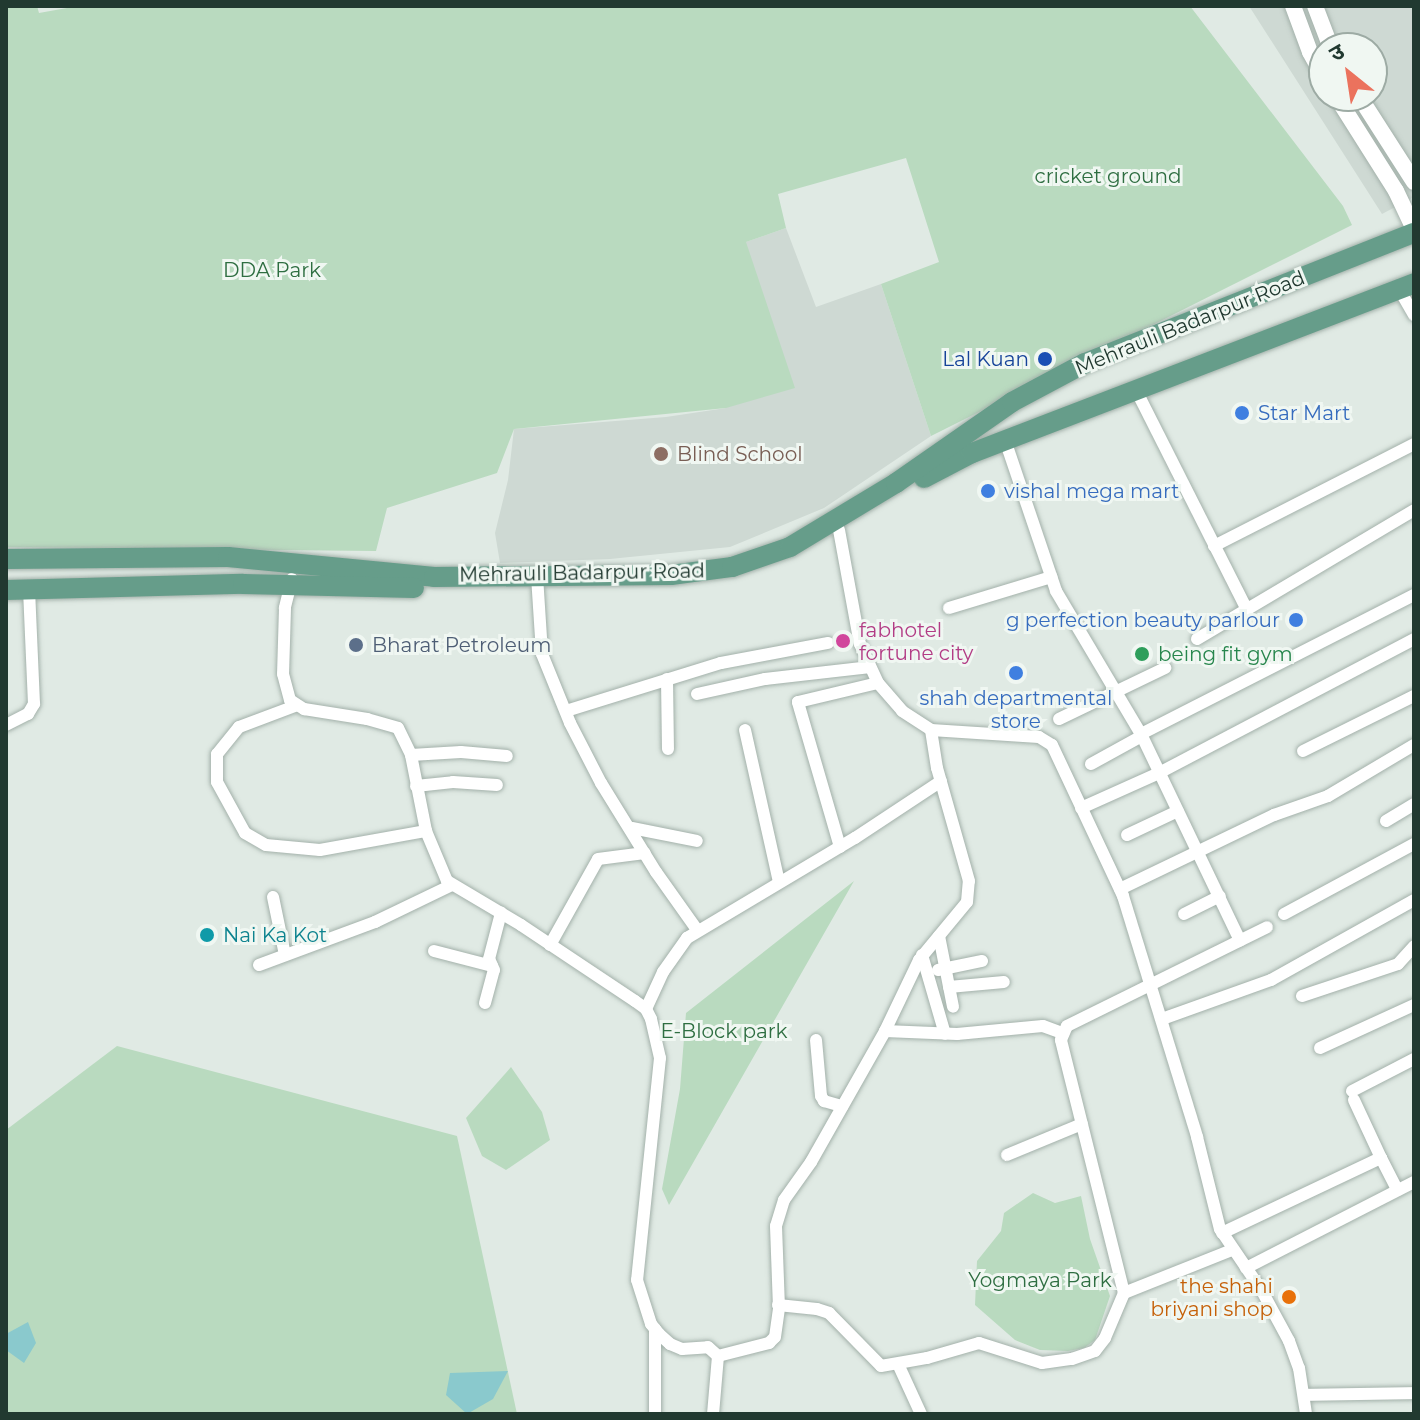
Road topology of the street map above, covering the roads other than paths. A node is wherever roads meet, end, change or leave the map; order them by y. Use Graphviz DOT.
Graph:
graph roads {
  1 [pos="1293,6"];
  2 [pos="1315,6"];
  3 [pos="1325,32"];
  4 [pos="1308,47"];
  5 [pos="1346,112"];
  6 [pos="1370,112"];
  7 [pos="1412,175"];
  8 [pos="1414,231"];
  9 [pos="1407,286"];
  10 [pos="1414,315"];
  11 [pos="1136,390"];
  12 [pos="1005,440"];
  13 [pos="968,444"];
  14 [pos="1414,444"];
  15 [pos="1414,510"];
  16 [pos="839,530"];
  17 [pos="1214,546"];
  18 [pos="6,559"];
  19 [pos="298,565"];
  20 [pos="1051,577"];
  21 [pos="537,582"];
  22 [pos="290,586"];
  23 [pos="6,590"];
  24 [pos="29,590"];
  25 [pos="1414,595"];
  26 [pos="949,608"];
  27 [pos="1247,610"];
  28 [pos="1197,639"];
  29 [pos="1414,639"];
  30 [pos="828,643"];
  31 [pos="870,667"];
  32 [pos="1165,668"];
  33 [pos="667,679"];
  34 [pos="878,683"];
  35 [pos="1119,693"];
  36 [pos="697,694"];
  37 [pos="1414,696"];
  38 [pos="295,706"];
  39 [pos="566,711"];
  40 [pos="1059,719"];
  41 [pos="6,725"];
  42 [pos="745,730"];
  43 [pos="931,730"];
  44 [pos="1142,735"];
  45 [pos="1414,745"];
  46 [pos="668,749"];
  47 [pos="1303,751"];
  48 [pos="411,755"];
  49 [pos="507,756"];
  50 [pos="1091,764"];
  51 [pos="1159,773"];
  52 [pos="941,781"];
  53 [pos="497,785"];
  54 [pos="416,786"];
  55 [pos="1414,804"];
  56 [pos="1081,808"];
  57 [pos="1178,811"];
  58 [pos="1386,821"];
  59 [pos="632,828"];
  60 [pos="426,831"];
  61 [pos="1127,835"];
  62 [pos="697,841"];
  63 [pos="1414,844"];
  64 [pos="840,847"];
  65 [pos="1199,850"];
  66 [pos="645,853"];
  67 [pos="779,882"];
  68 [pos="452,885"];
  69 [pos="1120,889"];
  70 [pos="1220,896"];
  71 [pos="273,897"];
  72 [pos="1414,900"];
  73 [pos="501,913"];
  74 [pos="1184,914"];
  75 [pos="1284,914"];
  76 [pos="1267,927"];
  77 [pos="698,931"];
  78 [pos="939,936"];
  79 [pos="1240,941"];
  80 [pos="550,945"];
  81 [pos="1414,946"];
  82 [pos="434,951"];
  83 [pos="285,955"];
  84 [pos="922,955"];
  85 [pos="982,961"];
  86 [pos="259,965"];
  87 [pos="492,966"];
  88 [pos="945,968"];
  89 [pos="927,973"];
  90 [pos="1004,982"];
  91 [pos="949,987"];
  92 [pos="1151,987"];
  93 [pos="1302,996"];
  94 [pos="485,1003"];
  95 [pos="953,1007"];
  96 [pos="1413,1007"];
  97 [pos="646,1009"];
  98 [pos="1162,1019"];
  99 [pos="885,1031"];
  100 [pos="1062,1033"];
  101 [pos="945,1034"];
  102 [pos="816,1040"];
  103 [pos="1320,1048"];
  104 [pos="1414,1059"];
  105 [pos="842,1106"];
  106 [pos="1082,1124"];
  107 [pos="1007,1155"];
  108 [pos="1381,1158"];
  109 [pos="1414,1182"];
  110 [pos="1397,1190"];
  111 [pos="1222,1233"];
  112 [pos="1232,1250"];
  113 [pos="1246,1268"];
  114 [pos="1124,1293"];
  115 [pos="778,1305"];
  116 [pos="655,1329"];
  117 [pos="718,1356"];
  118 [pos="898,1364"];
  119 [pos="1414,1393"];
  120 [pos="1304,1395"];
  121 [pos="655,1414"];
  122 [pos="713,1414"];
  123 [pos="921,1414"];
  124 [pos="1306,1414"];
  1 -- 4 [label="street"];
  2 -- 3 [label="street"];
  5 -- 8 [label="street"];
  6 -- 7 [label="street"];
  8 -- 13 [label="main road, Mehrauli Badarpur Road"];
  9 -- 10 [label="street"];
  9 -- 11 [label="main road, Mehrauli Badarpur Road"];
  11 -- 12 [label="main road, Mehrauli Badarpur Road"];
  11 -- 17 [label="street"];
  12 -- 13 [label="main road, Mehrauli Badarpur Road"];
  12 -- 20 [label="street"];
  13 -- 16 [label="main road, Mehrauli Badarpur Road"];
  13 -- 21 [label="main road, Mehrauli Badarpur Road"];
  14 -- 17 [label="street"];
  15 -- 27 [label="street"];
  16 -- 21 [label="main road, Mehrauli Badarpur Road"];
  16 -- 31 [label="street"];
  17 -- 27 [label="street"];
  18 -- 19 [label="main road, Mehrauli Badarpur Road"];
  19 -- 21 [label="main road, Mehrauli Badarpur Road"];
  19 -- 22 [label="street"];
  20 -- 26 [label="street"];
  20 -- 35 [label="street"];
  21 -- 22 [label="main road, Mehrauli Badarpur Road"];
  21 -- 39 [label="street"];
  22 -- 24 [label="main road, Mehrauli Badarpur Road"];
  22 -- 38 [label="street"];
  23 -- 24 [label="main road, Mehrauli Badarpur Road"];
  24 -- 41 [label="street"];
  25 -- 44 [label="street"];
  27 -- 28 [label="street"];
  29 -- 51 [label="street"];
  30 -- 33 [label="street"];
  31 -- 34 [label="street"];
  31 -- 36 [label="street"];
  32 -- 35 [label="street"];
  33 -- 39 [label="street"];
  33 -- 46 [label="street"];
  34 -- 43 [label="street"];
  34 -- 64 [label="street"];
  35 -- 40 [label="street"];
  35 -- 44 [label="street"];
  37 -- 47 [label="street"];
  38 -- 48 [label="street"];
  38 -- 60 [label="street"];
  39 -- 59 [label="street"];
  42 -- 67 [label="street"];
  43 -- 52 [label="street"];
  43 -- 56 [label="street"];
  44 -- 50 [label="street"];
  44 -- 51 [label="street"];
  45 -- 65 [label="street"];
  48 -- 49 [label="street"];
  48 -- 54 [label="street"];
  51 -- 56 [label="street"];
  51 -- 57 [label="street"];
  52 -- 64 [label="street"];
  52 -- 78 [label="street"];
  53 -- 54 [label="street"];
  54 -- 60 [label="street"];
  55 -- 58 [label="street"];
  56 -- 69 [label="street"];
  57 -- 61 [label="street"];
  57 -- 65 [label="street"];
  59 -- 62 [label="street"];
  59 -- 66 [label="street"];
  60 -- 68 [label="street"];
  63 -- 75 [label="street"];
  64 -- 67 [label="street"];
  65 -- 69 [label="street"];
  65 -- 70 [label="street"];
  66 -- 77 [label="street"];
  66 -- 80 [label="street"];
  67 -- 77 [label="street"];
  68 -- 73 [label="street"];
  68 -- 83 [label="street"];
  69 -- 92 [label="street"];
  70 -- 74 [label="street"];
  70 -- 79 [label="street"];
  71 -- 83 [label="street"];
  72 -- 98 [label="street"];
  73 -- 80 [label="street"];
  73 -- 87 [label="street"];
  76 -- 79 [label="street"];
  77 -- 97 [label="street"];
  78 -- 84 [label="street"];
  78 -- 88 [label="street"];
  79 -- 92 [label="street"];
  80 -- 97 [label="street"];
  81 -- 93 [label="street"];
  82 -- 87 [label="street"];
  83 -- 86 [label="street"];
  84 -- 89 [label="street"];
  84 -- 99 [label="street"];
  85 -- 88 [label="street"];
  87 -- 94 [label="street"];
  88 -- 89 [label="street"];
  88 -- 91 [label="street"];
  89 -- 101 [label="street"];
  90 -- 91 [label="street"];
  91 -- 95 [label="street"];
  92 -- 98 [label="street"];
  92 -- 100 [label="street"];
  96 -- 103 [label="street"];
  97 -- 116 [label="street"];
  98 -- 111 [label="street"];
  99 -- 101 [label="street"];
  99 -- 105 [label="street"];
  100 -- 101 [label="street"];
  100 -- 106 [label="street"];
  102 -- 105 [label="street"];
  104 -- 108 [label="street"];
  105 -- 115 [label="street"];
  106 -- 107 [label="street"];
  106 -- 114 [label="street"];
  108 -- 110 [label="street"];
  108 -- 111 [label="street"];
  109 -- 110 [label="street"];
  110 -- 113 [label="street"];
  111 -- 112 [label="street"];
  112 -- 113 [label="street"];
  112 -- 114 [label="street"];
  113 -- 120 [label="street"];
  114 -- 118 [label="street"];
  115 -- 117 [label="street"];
  115 -- 118 [label="street"];
  116 -- 117 [label="street"];
  116 -- 121 [label="street"];
  117 -- 122 [label="street"];
  118 -- 123 [label="street"];
  119 -- 120 [label="street"];
  120 -- 124 [label="street"];
}
